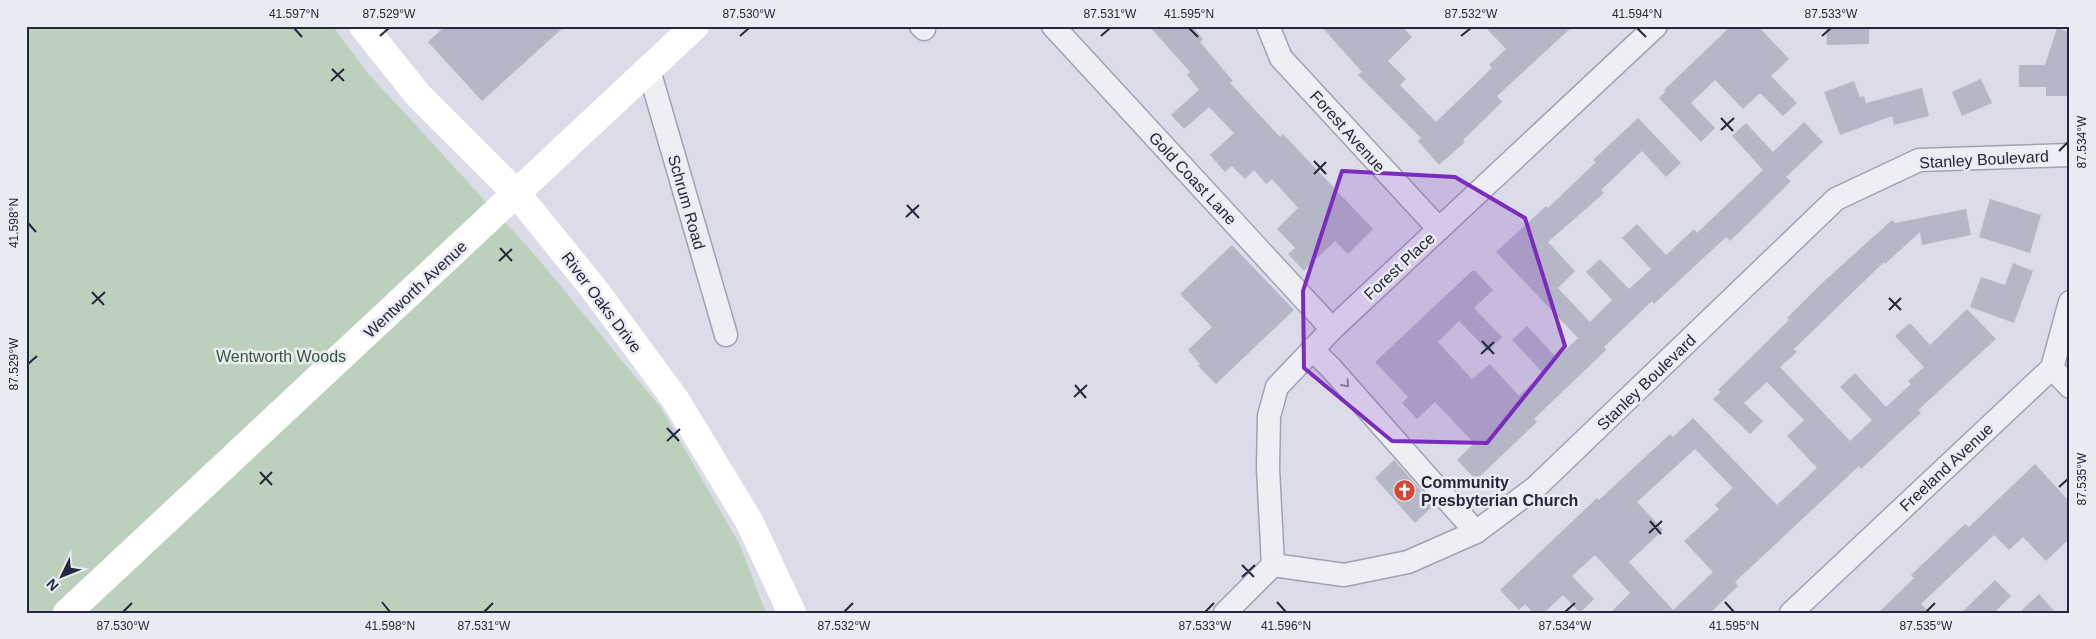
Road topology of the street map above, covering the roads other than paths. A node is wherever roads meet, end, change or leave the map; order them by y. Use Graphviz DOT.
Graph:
graph roads {
  1 [pos="364,26"];
  2 [pos="695,26"];
  3 [pos="1053,26"];
  4 [pos="1268,26"];
  5 [pos="1656,26"];
  6 [pos="649,70"];
  7 [pos="2070,155"];
  8 [pos="517,194"];
  9 [pos="1438,230"];
  10 [pos="2070,302"];
  11 [pos="1332,329"];
  12 [pos="726,335"];
  13 [pos="1312,349"];
  14 [pos="2052,368"];
  15 [pos="2070,387"];
  16 [pos="1476,532"];
  17 [pos="1273,565"];
  18 [pos="67,613"];
  19 [pos="792,613"];
  20 [pos="1225,613"];
  21 [pos="1791,613"];
  1 -- 8 [label="street, River Oaks Drive"];
  2 -- 6 [label="street, Wentworth Avenue"];
  3 -- 11 [label="street, Gold Coast Lane"];
  4 -- 9 [label="street, Forest Avenue"];
  5 -- 9 [label="street, Forest Place"];
  6 -- 8 [label="street, Wentworth Avenue"];
  6 -- 12 [label="street, Schrum Road"];
  7 -- 16 [label="street, Stanley Boulevard"];
  8 -- 18 [label="street, Wentworth Avenue"];
  8 -- 19 [label="street, River Oaks Drive"];
  9 -- 11 [label="street, Forest Place"];
  10 -- 14 [label="street"];
  11 -- 13 [label="street, Forest Place"];
  13 -- 16 [label="street, one-way"];
  13 -- 17 [label="street, Forest Place"];
  14 -- 15 [label="street"];
  14 -- 21 [label="street, Freeland Avenue"];
  16 -- 17 [label="street, Stanley Boulevard"];
  17 -- 20 [label="street"];
}
